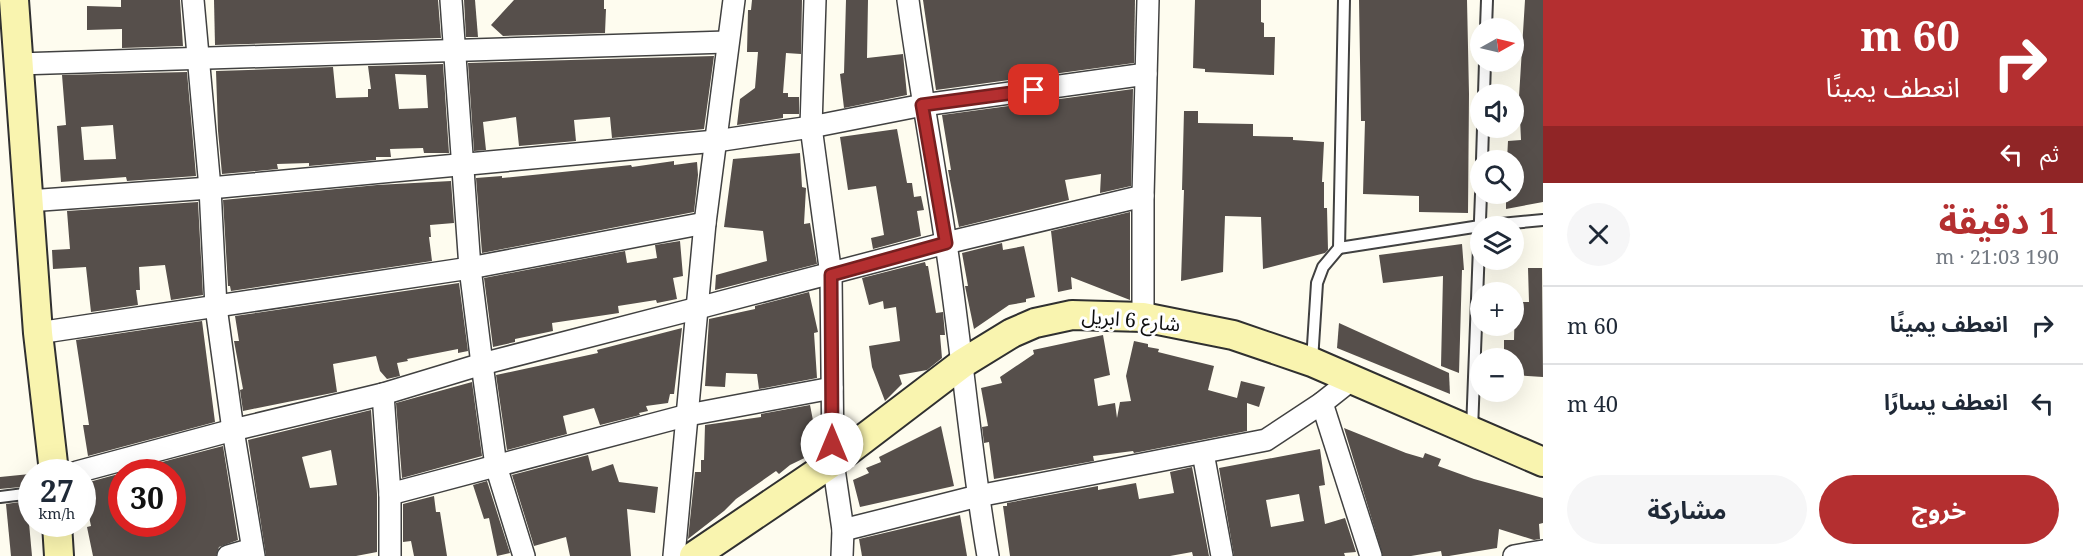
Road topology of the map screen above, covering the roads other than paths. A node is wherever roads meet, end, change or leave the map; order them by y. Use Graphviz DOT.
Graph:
graph roads {
  1 [pos="14,0"];
  2 [pos="194,0"];
  3 [pos="451,0"];
  4 [pos="734,0"];
  5 [pos="815,0"];
  6 [pos="908,0"];
  7 [pos="1148,0"];
  8 [pos="1344,0"];
  9 [pos="1486,0"];
  10 [pos="1486,18"];
  11 [pos="727,42"];
  12 [pos="455,51"];
  13 [pos="198,59"];
  14 [pos="18,64"];
  15 [pos="1146,74"];
  16 [pos="922,105"];
  17 [pos="811,127"];
  18 [pos="716,141"];
  19 [pos="463,165"];
  20 [pos="210,188"];
  21 [pos="1143,196"];
  22 [pos="28,201"];
  23 [pos="1543,220"];
  24 [pos="1524,222"];
  25 [pos="705,223"];
  26 [pos="1470,228"];
  27 [pos="946,243"];
  28 [pos="1340,248"];
  29 [pos="470,268"];
  30 [pos="1478,270"];
  31 [pos="831,275"];
  32 [pos="216,307"];
  33 [pos="698,308"];
  34 [pos="1143,317"];
  35 [pos="38,333"];
  36 [pos="1312,362"];
  37 [pos="963,363"];
  38 [pos="482,364"];
  39 [pos="1351,380"];
  40 [pos="832,388"];
  41 [pos="383,394"];
  42 [pos="1322,403"];
  43 [pos="688,415"];
  44 [pos="233,430"];
  45 [pos="1472,432"];
  46 [pos="1203,453"];
  47 [pos="53,459"];
  48 [pos="833,462"];
  49 [pos="1543,462"];
  50 [pos="496,466"];
  51 [pos="96,467"];
  52 [pos="390,494"];
  53 [pos="18,495"];
  54 [pos="978,496"];
  55 [pos="0,497"];
  56 [pos="843,530"];
  57 [pos="58,537"];
  58 [pos="1543,551"];
  59 [pos="253,553"];
  60 [pos="59,556"];
  61 [pos="228,556"];
  62 [pos="390,556"];
  63 [pos="524,556"];
  64 [pos="674,556"];
  65 [pos="694,556"];
  66 [pos="842,556"];
  67 [pos="988,556"];
  68 [pos="1222,556"];
  69 [pos="1371,556"];
  70 [pos="1514,556"];
  1 -- 14 [label="street"];
  2 -- 13 [label="street"];
  3 -- 12 [label="street"];
  4 -- 11 [label="street"];
  5 -- 17 [label="street"];
  6 -- 16 [label="street"];
  7 -- 15 [label="street"];
  8 -- 28 [label="lane"];
  9 -- 10 [label="lane"];
  11 -- 12 [label="street"];
  11 -- 18 [label="street"];
  12 -- 13 [label="street"];
  12 -- 19 [label="street"];
  13 -- 14 [label="street"];
  13 -- 20 [label="street"];
  14 -- 22 [label="street"];
  15 -- 16 [label="street"];
  15 -- 21 [label="street"];
  16 -- 17 [label="street"];
  16 -- 27 [label="street"];
  17 -- 18 [label="street"];
  17 -- 31 [label="street"];
  18 -- 19 [label="street"];
  18 -- 25 [label="street"];
  19 -- 20 [label="street"];
  19 -- 29 [label="street"];
  20 -- 22 [label="street"];
  20 -- 32 [label="street"];
  21 -- 27 [label="street"];
  21 -- 34 [label="street"];
  22 -- 35 [label="street"];
  23 -- 24 [label="lane"];
  25 -- 29 [label="street"];
  25 -- 33 [label="street"];
  26 -- 28 [label="lane"];
  27 -- 31 [label="street"];
  27 -- 37 [label="street"];
  28 -- 36 [label="lane"];
  29 -- 32 [label="street"];
  29 -- 38 [label="street"];
  30 -- 45 [label="lane"];
  31 -- 33 [label="street"];
  31 -- 40 [label="street"];
  32 -- 35 [label="street"];
  32 -- 44 [label="street"];
  33 -- 38 [label="street"];
  33 -- 43 [label="street"];
  34 -- 36 [label="street, شارع 6 ابريل"];
  34 -- 37 [label="street, شارع 6 ابريل"];
  35 -- 47 [label="street"];
  36 -- 39 [label="street, شارع 6 ابريل"];
  37 -- 48 [label="street, شارع 6 ابريل"];
  37 -- 54 [label="street"];
  38 -- 41 [label="street"];
  38 -- 50 [label="street"];
  39 -- 42 [label="street"];
  39 -- 45 [label="street, شارع 6 ابريل"];
  40 -- 43 [label="street"];
  40 -- 48 [label="street"];
  41 -- 44 [label="street"];
  41 -- 52 [label="street"];
  42 -- 46 [label="street"];
  42 -- 69 [label="street"];
  43 -- 50 [label="street"];
  43 -- 64 [label="street"];
  44 -- 51 [label="street"];
  44 -- 59 [label="street"];
  45 -- 49 [label="street, شارع 6 ابريل"];
  46 -- 54 [label="street"];
  46 -- 68 [label="street"];
  48 -- 56 [label="street"];
  48 -- 65 [label="street, شارع 6 ابريل"];
  50 -- 52 [label="street"];
  50 -- 63 [label="street"];
  52 -- 62 [label="street"];
  53 -- 55 [label="lane"];
  54 -- 56 [label="street"];
  54 -- 67 [label="street"];
  56 -- 66 [label="street"];
  57 -- 60 [label="street"];
  58 -- 70 [label="street"];
  59 -- 61 [label="street"];
}
